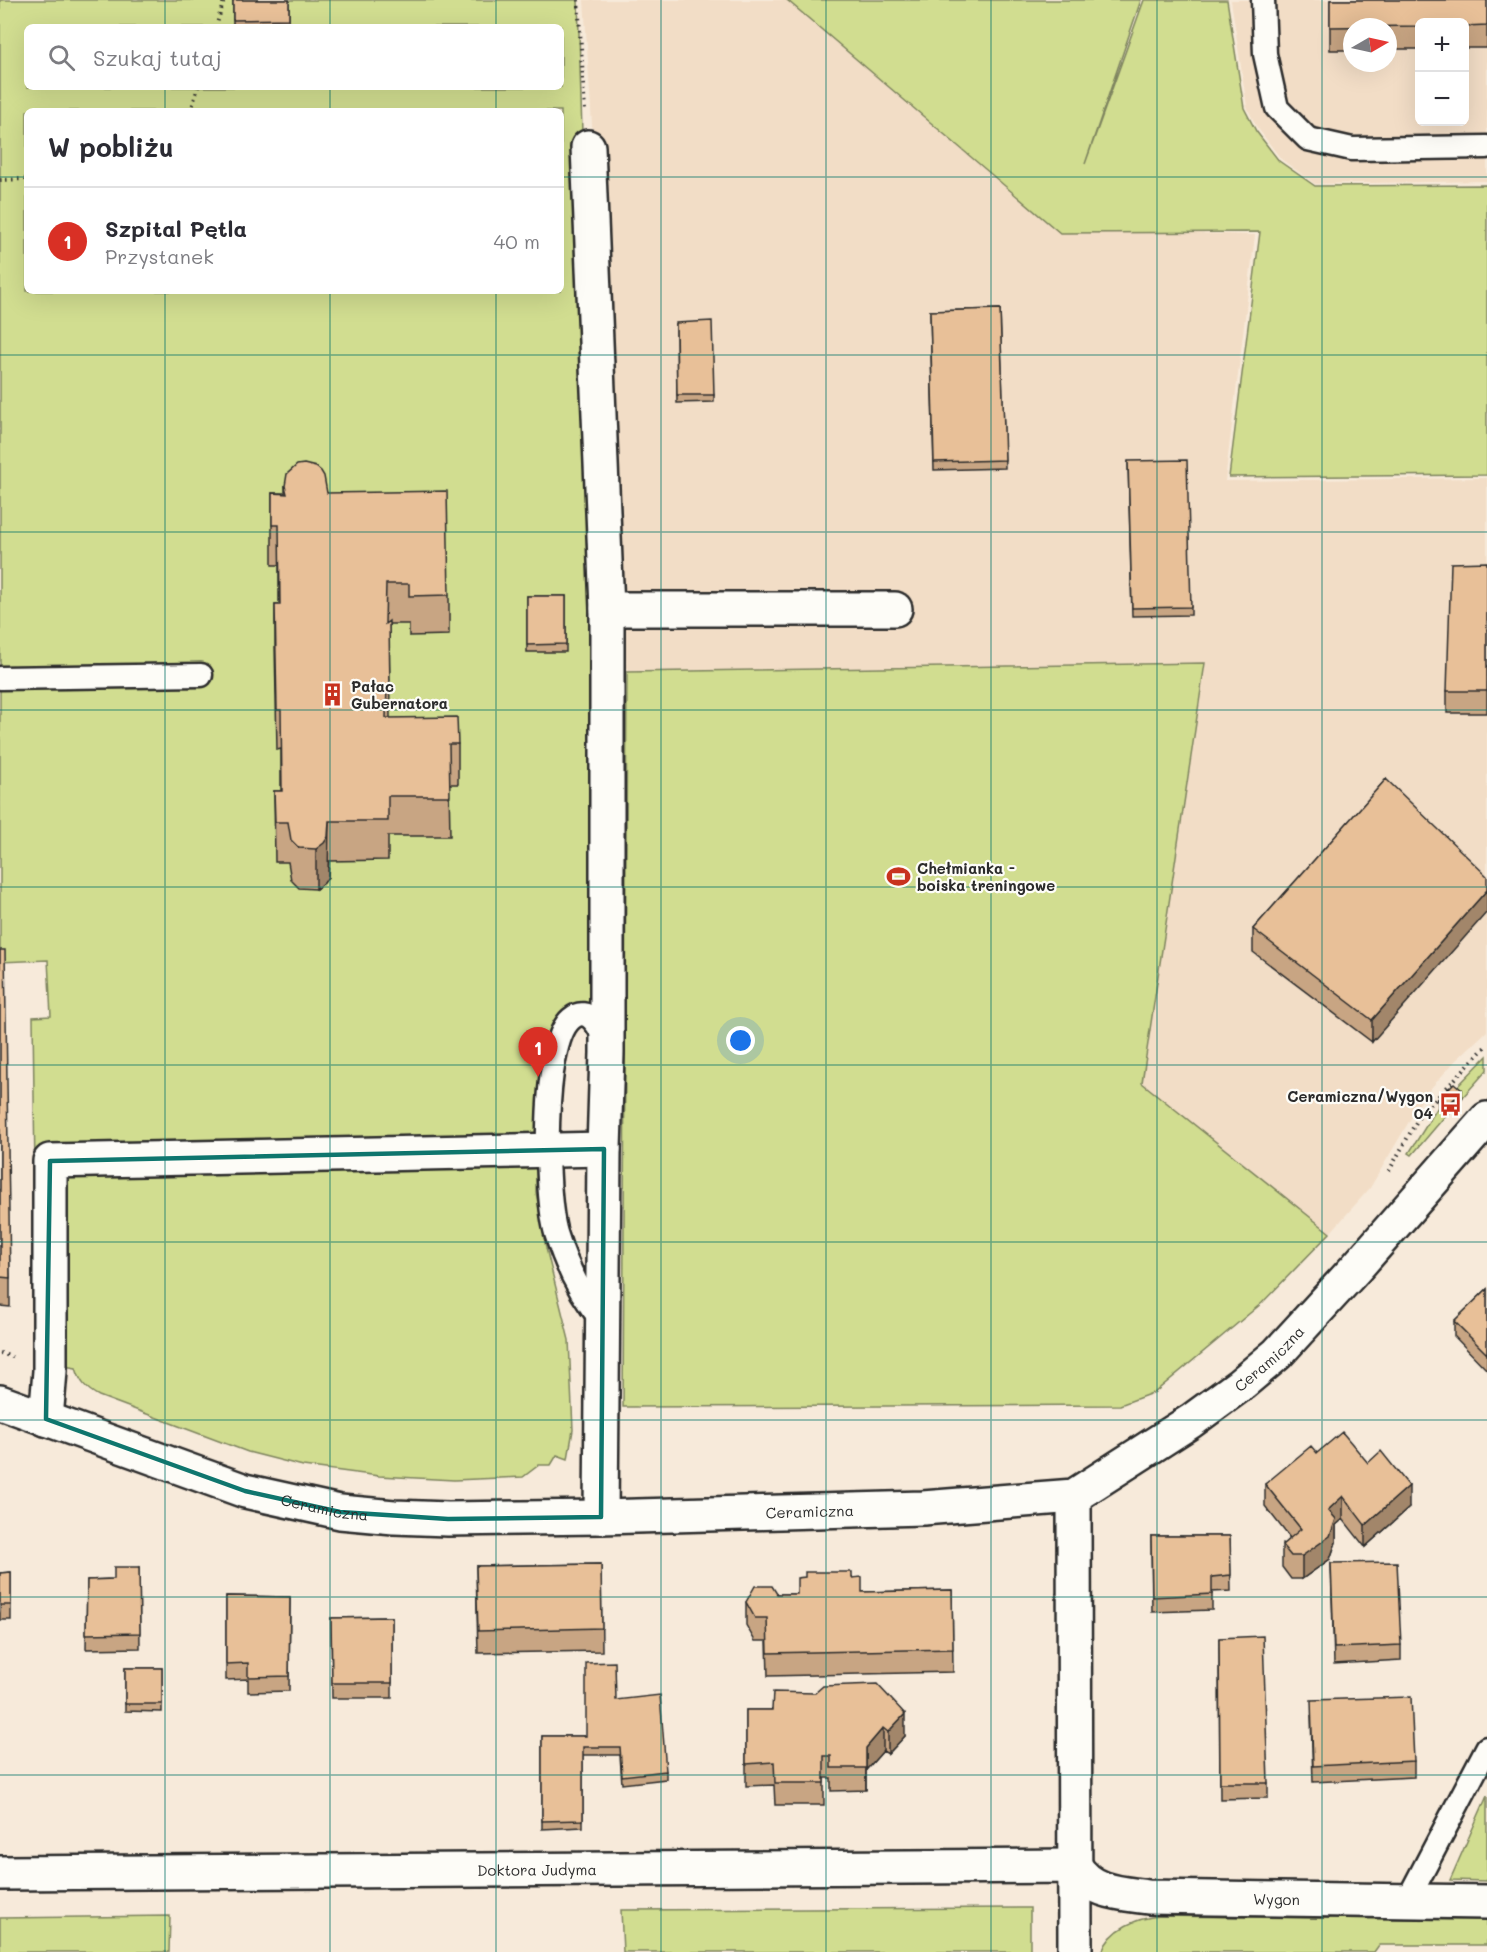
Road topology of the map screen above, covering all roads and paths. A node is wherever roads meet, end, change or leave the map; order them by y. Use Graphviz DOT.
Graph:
graph roads {
  1 [pos="224,0"];
  2 [pos="578,0"];
  3 [pos="1263,0"];
  4 [pos="217,24"];
  5 [pos="197,90"];
  6 [pos="191,108"];
  7 [pos="588,147"];
  8 [pos="1487,147"];
  9 [pos="24,179"];
  10 [pos="0,180"];
  11 [pos="607,609"];
  12 [pos="896,609"];
  13 [pos="201,675"];
  14 [pos="0,678"];
  15 [pos="1487,1045"];
  16 [pos="607,1053"];
  17 [pos="1487,1119"];
  18 [pos="604,1149"];
  19 [pos="549,1150"];
  20 [pos="1385,1178"];
  21 [pos="603,1322"];
  22 [pos="0,1353"];
  23 [pos="50,1371"];
  24 [pos="0,1402"];
  25 [pos="45,1419"];
  26 [pos="1074,1496"];
  27 [pos="601,1517"];
  28 [pos="1487,1748"];
  29 [pos="1075,1866"];
  30 [pos="0,1873"];
  31 [pos="1407,1901"];
  32 [pos="1487,1902"];
  33 [pos="1075,1952"];
  1 -- 4 [label="path"];
  2 -- 7 [label="path"];
  3 -- 8 [label="lane"];
  5 -- 6 [label="path"];
  7 -- 11 [label="street"];
  9 -- 10 [label="path"];
  11 -- 12 [label="street"];
  11 -- 16 [label="street"];
  13 -- 14 [label="lane"];
  15 -- 20 [label="path"];
  16 -- 18 [label="street"];
  16 -- 19 [label="lane"];
  17 -- 26 [label="street, Ceramiczna"];
  18 -- 19 [label="street"];
  18 -- 21 [label="street"];
  19 -- 21 [label="lane"];
  19 -- 23 [label="street"];
  21 -- 27 [label="street"];
  22 -- 23 [label="path"];
  23 -- 25 [label="street"];
  24 -- 25 [label="street, Ceramiczna"];
  25 -- 27 [label="street, Ceramiczna"];
  26 -- 27 [label="street, Ceramiczna"];
  26 -- 29 [label="street"];
  28 -- 31 [label="lane"];
  29 -- 30 [label="street, Doktora Judyma"];
  29 -- 31 [label="street, Wygon"];
  29 -- 33 [label="street"];
  31 -- 32 [label="street, Wygon"];
}
